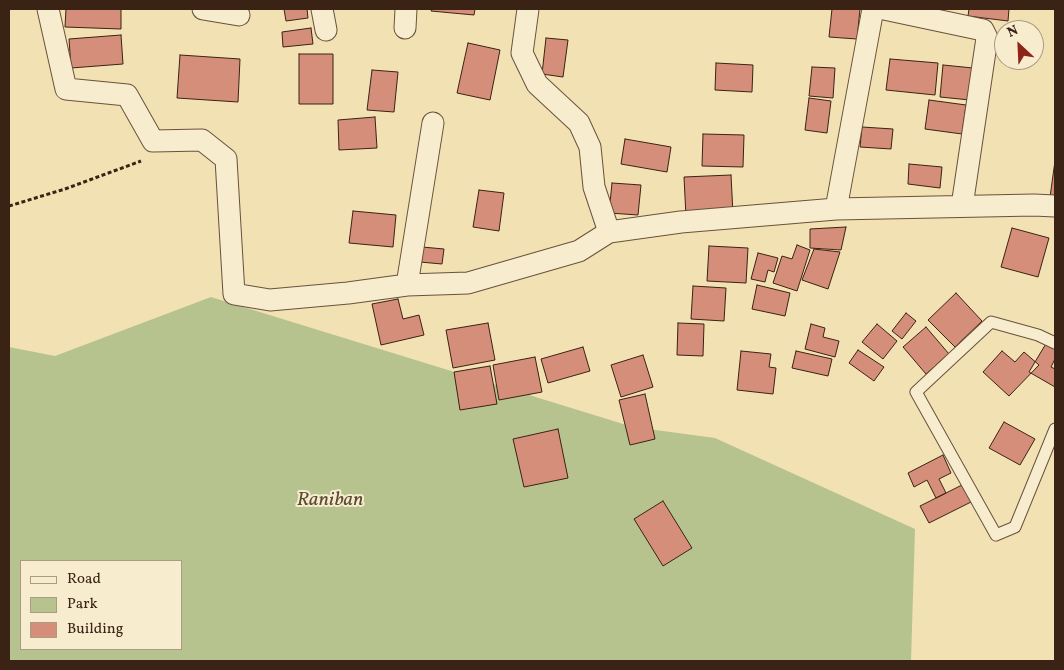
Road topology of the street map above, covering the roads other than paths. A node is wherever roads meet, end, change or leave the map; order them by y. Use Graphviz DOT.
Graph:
graph roads {
  1 [pos="48,9"];
  2 [pos="203,9"];
  3 [pos="322,9"];
  4 [pos="528,9"];
  5 [pos="873,9"];
  6 [pos="884,9"];
  7 [pos="239,15"];
  8 [pos="326,30"];
  9 [pos="433,123"];
  10 [pos="962,206"];
  11 [pos="1055,206"];
  12 [pos="836,209"];
  13 [pos="609,232"];
  14 [pos="407,285"];
  15 [pos="1055,343"];
  16 [pos="1055,429"];
  1 -- 14 [label="street"];
  2 -- 7 [label="street"];
  3 -- 8 [label="street"];
  4 -- 13 [label="street"];
  5 -- 12 [label="street"];
  6 -- 10 [label="street"];
  9 -- 14 [label="street"];
  10 -- 11 [label="street"];
  10 -- 12 [label="street"];
  12 -- 13 [label="street"];
  13 -- 14 [label="street"];
  15 -- 16 [label="lane"];
}
